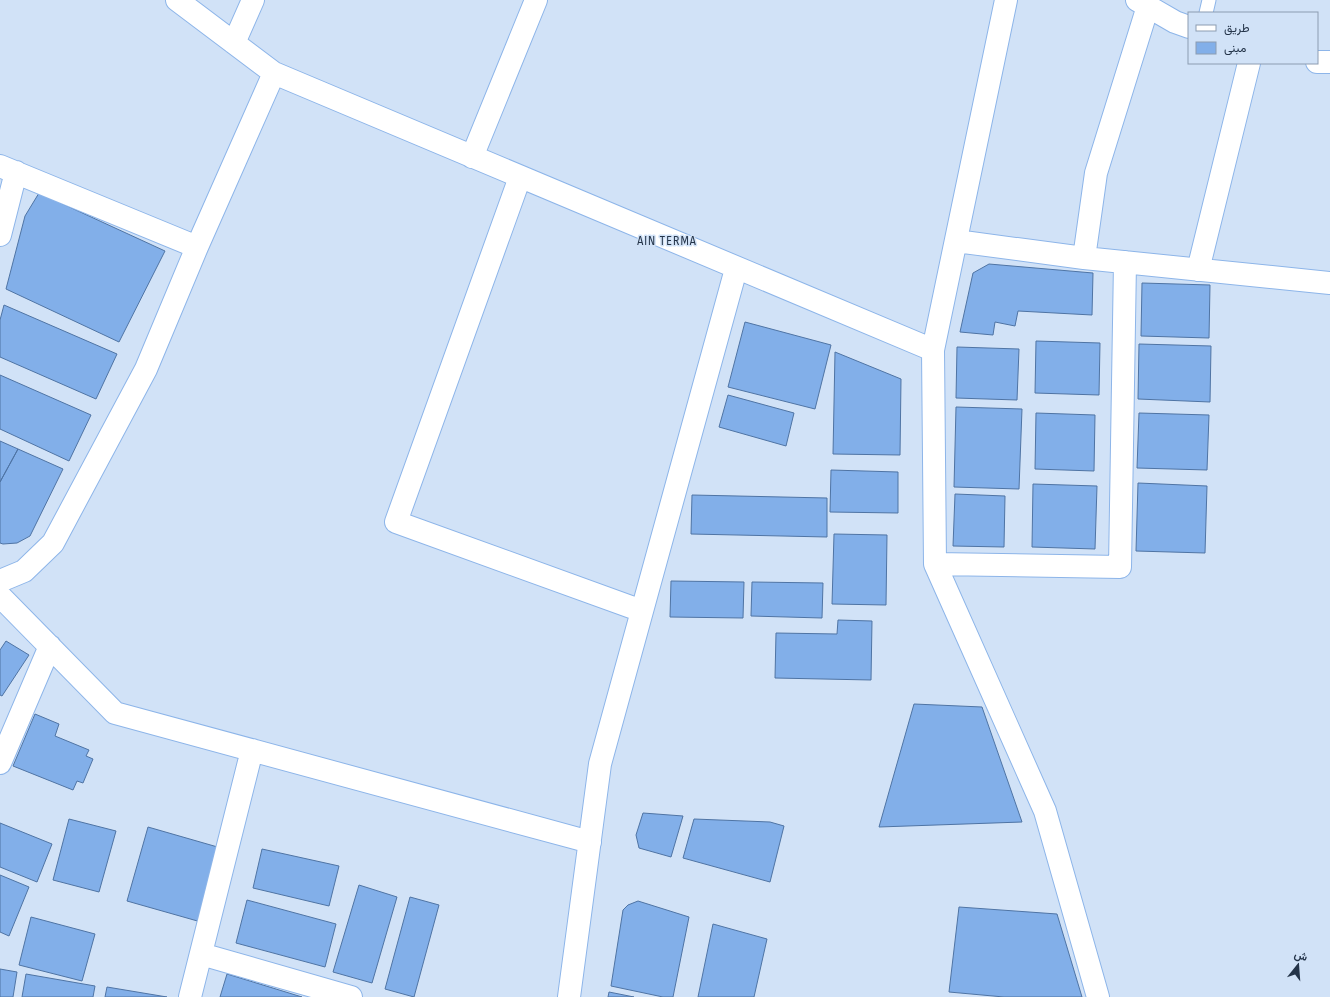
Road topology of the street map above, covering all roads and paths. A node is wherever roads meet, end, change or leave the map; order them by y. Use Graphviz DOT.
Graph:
graph roads {
  1 [pos="177,0"];
  2 [pos="253,0"];
  3 [pos="536,0"];
  4 [pos="1006,0"];
  5 [pos="1209,0"];
  6 [pos="1142,3"];
  7 [pos="1206,12"];
  8 [pos="1188,27"];
  9 [pos="234,43"];
  10 [pos="1318,62"];
  11 [pos="1330,62"];
  12 [pos="1249,64"];
  13 [pos="274,74"];
  14 [pos="472,157"];
  15 [pos="8,169"];
  16 [pos="520,177"];
  17 [pos="0,235"];
  18 [pos="956,241"];
  19 [pos="197,247"];
  20 [pos="1084,258"];
  21 [pos="1125,262"];
  22 [pos="736,269"];
  23 [pos="1198,270"];
  24 [pos="1330,283"];
  25 [pos="933,350"];
  26 [pos="935,564"];
  27 [pos="0,581"];
  28 [pos="0,596"];
  29 [pos="642,611"];
  30 [pos="50,646"];
  31 [pos="252,750"];
  32 [pos="0,764"];
  33 [pos="590,842"];
  34 [pos="201,954"];
  35 [pos="190,997"];
  36 [pos="351,997"];
  37 [pos="569,997"];
  38 [pos="1098,997"];
  1 -- 9 [label="street"];
  2 -- 9 [label="street"];
  3 -- 14 [label="street"];
  4 -- 18 [label="street"];
  5 -- 7 [label="lane"];
  6 -- 8 [label="street"];
  6 -- 20 [label="street"];
  9 -- 13 [label="street"];
  10 -- 11 [label="street"];
  12 -- 23 [label="street"];
  13 -- 14 [label="street"];
  13 -- 19 [label="street"];
  14 -- 16 [label="street"];
  15 -- 17 [label="street"];
  15 -- 19 [label="street"];
  16 -- 22 [label="street"];
  16 -- 29 [label="street"];
  18 -- 20 [label="street"];
  18 -- 25 [label="street"];
  19 -- 27 [label="street"];
  20 -- 21 [label="street"];
  21 -- 23 [label="street"];
  21 -- 26 [label="street"];
  22 -- 25 [label="street"];
  22 -- 29 [label="street"];
  23 -- 24 [label="street"];
  25 -- 26 [label="street"];
  26 -- 38 [label="street"];
  28 -- 30 [label="street"];
  29 -- 33 [label="street"];
  30 -- 31 [label="street"];
  30 -- 32 [label="street"];
  31 -- 33 [label="street"];
  31 -- 34 [label="street"];
  33 -- 37 [label="street"];
  34 -- 35 [label="street"];
  34 -- 36 [label="street"];
}
